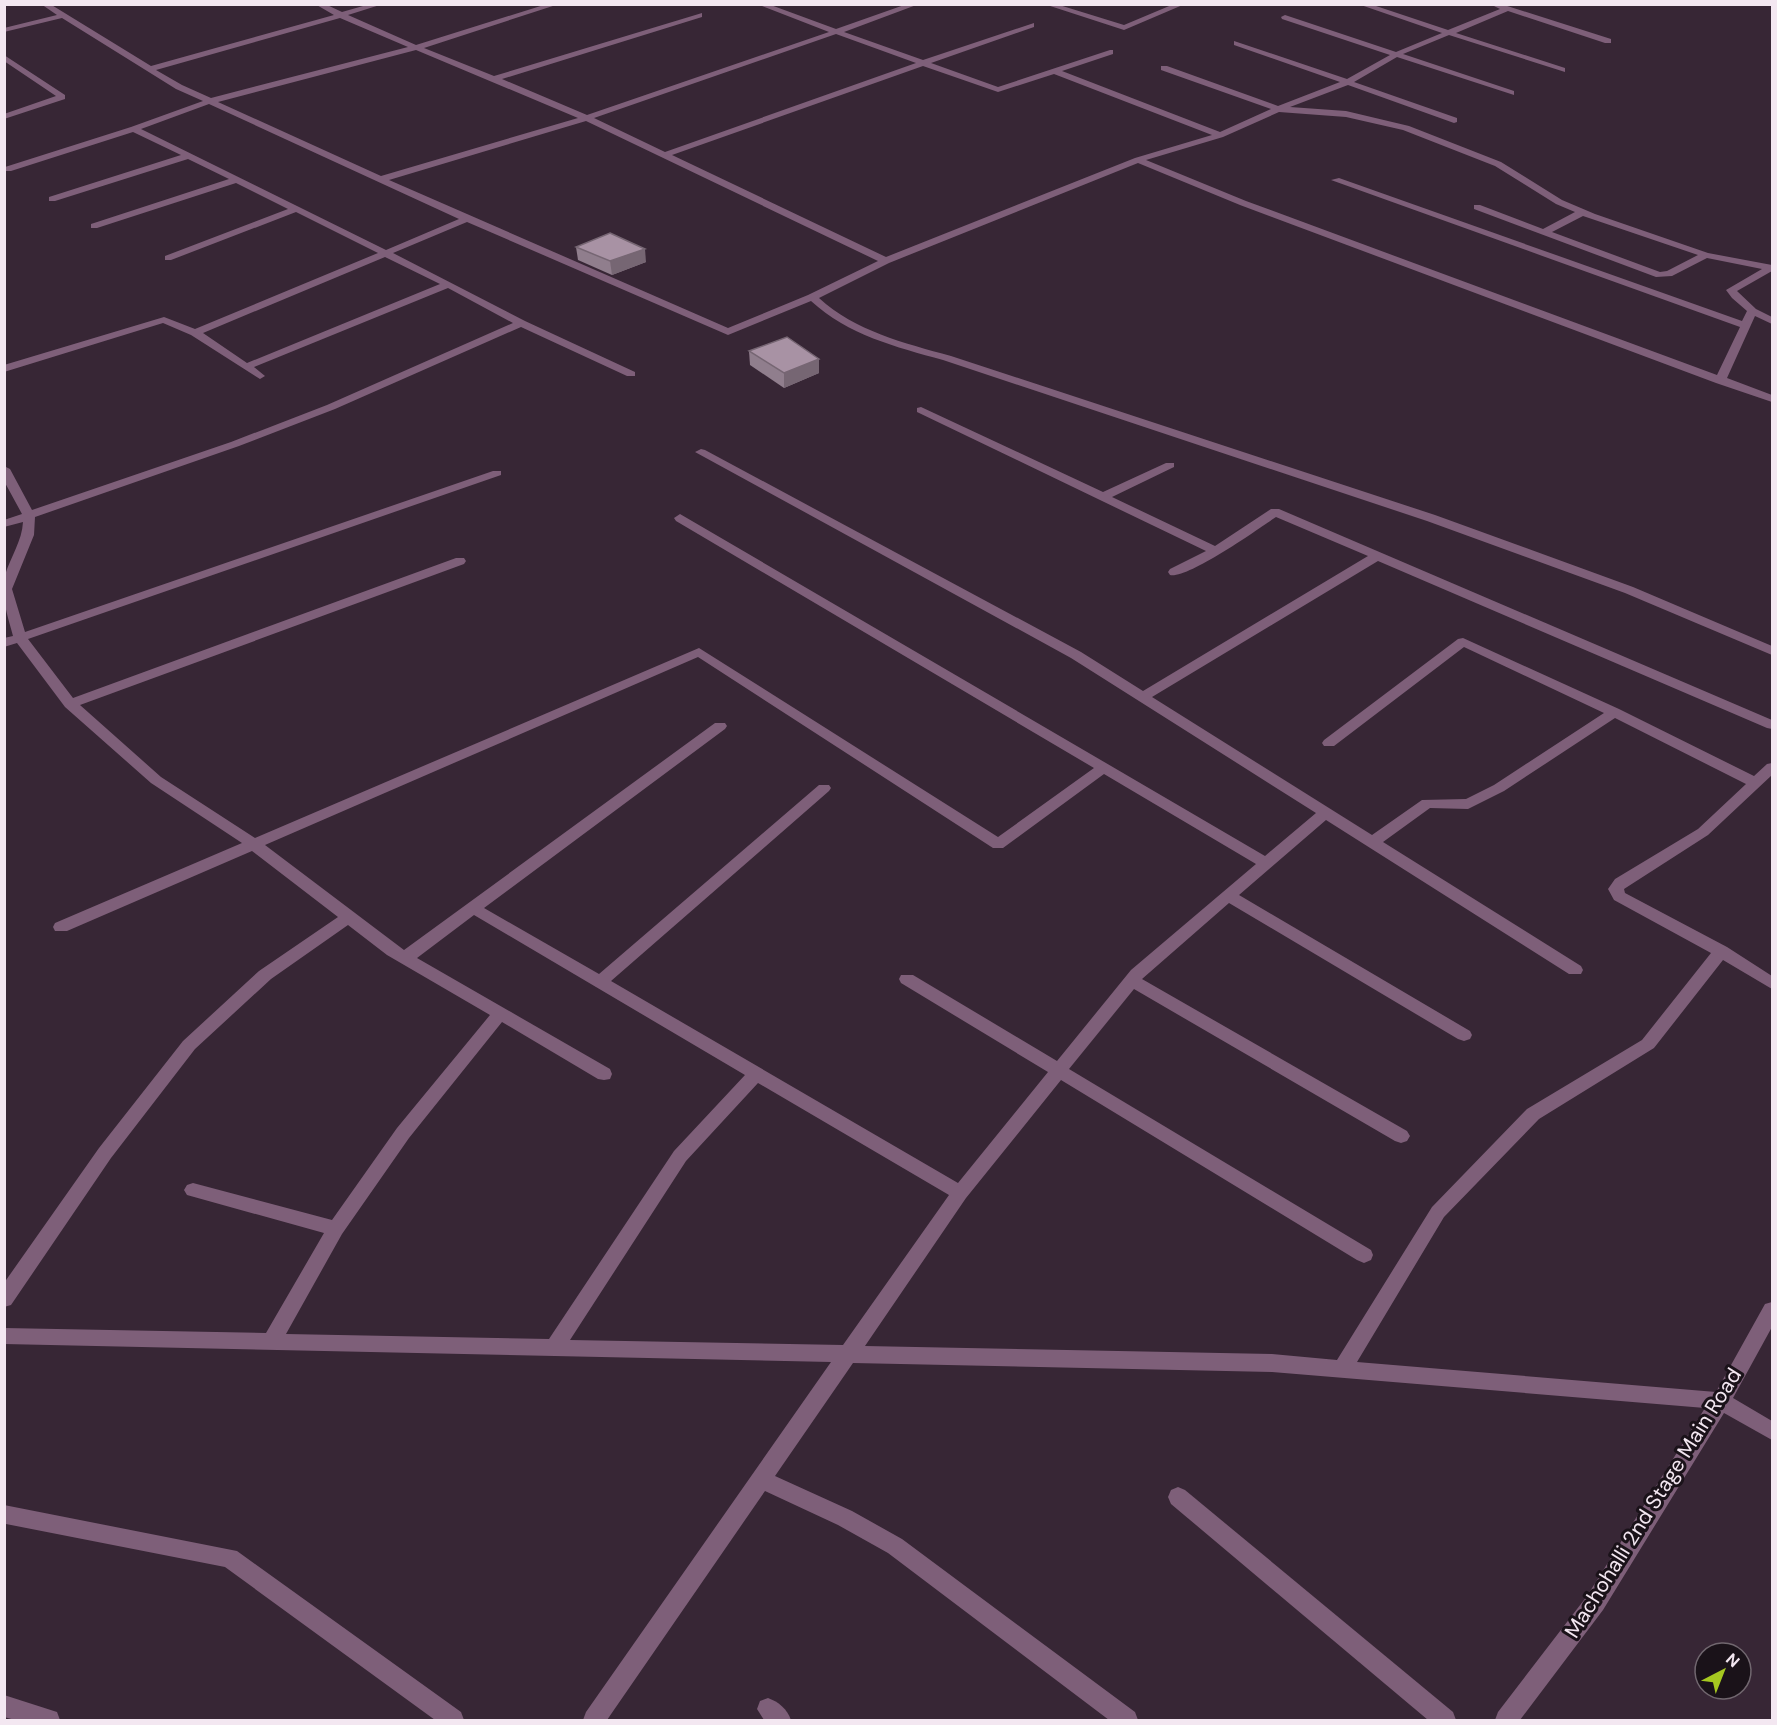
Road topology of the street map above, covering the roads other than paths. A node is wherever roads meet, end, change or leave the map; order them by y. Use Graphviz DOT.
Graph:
graph roads {
  1 [pos="44,4"];
  2 [pos="318,4"];
  3 [pos="380,4"];
  4 [pos="556,4"];
  5 [pos="760,4"];
  6 [pos="784,4"];
  7 [pos="916,4"];
  8 [pos="1047,4"];
  9 [pos="1182,4"];
  10 [pos="1361,4"];
  11 [pos="1492,4"];
  12 [pos="771,9"];
  13 [pos="1507,9"];
  14 [pos="699,15"];
  15 [pos="62,16"];
  16 [pos="340,16"];
  17 [pos="1285,17"];
  18 [pos="1031,25"];
  19 [pos="4,30"];
  20 [pos="834,32"];
  21 [pos="1449,33"];
  22 [pos="1608,41"];
  23 [pos="1237,43"];
  24 [pos="414,48"];
  25 [pos="1110,52"];
  26 [pos="1397,54"];
  27 [pos="4,57"];
  28 [pos="924,63"];
  29 [pos="8,64"];
  30 [pos="1164,68"];
  31 [pos="150,69"];
  32 [pos="1562,70"];
  33 [pos="1054,71"];
  34 [pos="496,78"];
  35 [pos="1348,82"];
  36 [pos="1511,93"];
  37 [pos="210,101"];
  38 [pos="1278,109"];
  39 [pos="4,117"];
  40 [pos="587,118"];
  41 [pos="1454,120"];
  42 [pos="134,129"];
  43 [pos="1220,135"];
  44 [pos="666,154"];
  45 [pos="188,156"];
  46 [pos="1138,160"];
  47 [pos="8,169"];
  48 [pos="381,179"];
  49 [pos="236,180"];
  50 [pos="1336,180"];
  51 [pos="52,199"];
  52 [pos="1477,207"];
  53 [pos="296,209"];
  54 [pos="1583,212"];
  55 [pos="467,219"];
  56 [pos="94,226"];
  57 [pos="1544,232"];
  58 [pos="384,252"];
  59 [pos="1706,255"];
  60 [pos="168,258"];
  61 [pos="886,261"];
  62 [pos="1772,268"];
  63 [pos="448,284"];
  64 [pos="812,297"];
  65 [pos="1752,311"];
  66 [pos="1773,321"];
  67 [pos="521,323"];
  68 [pos="1745,325"];
  69 [pos="195,333"];
  70 [pos="246,367"];
  71 [pos="4,369"];
  72 [pos="631,374"];
  73 [pos="260,376"];
  74 [pos="1720,381"];
  75 [pos="1773,399"];
  76 [pos="921,410"];
  77 [pos="701,452"];
  78 [pos="1170,465"];
  79 [pos="4,469"];
  80 [pos="497,472"];
  81 [pos="1105,496"];
  82 [pos="29,516"];
  83 [pos="681,518"];
  84 [pos="4,524"];
  85 [pos="1216,551"];
  86 [pos="1377,556"];
  87 [pos="460,561"];
  88 [pos="1174,572"];
  89 [pos="20,638"];
  90 [pos="4,643"];
  91 [pos="1773,651"];
  92 [pos="1143,697"];
  93 [pos="70,704"];
  94 [pos="1614,712"];
  95 [pos="1773,725"];
  96 [pos="720,726"];
  97 [pos="1329,743"];
  98 [pos="1104,767"];
  99 [pos="1773,767"];
  100 [pos="1756,783"];
  101 [pos="824,788"];
  102 [pos="1325,813"];
  103 [pos="1372,843"];
  104 [pos="254,844"];
  105 [pos="1266,863"];
  106 [pos="1228,896"];
  107 [pos="473,908"];
  108 [pos="349,917"];
  109 [pos="61,927"];
  110 [pos="1721,951"];
  111 [pos="405,958"];
  112 [pos="1575,970"];
  113 [pos="907,979"];
  114 [pos="1131,980"];
  115 [pos="600,982"];
  116 [pos="1773,982"];
  117 [pos="500,1014"];
  118 [pos="1464,1035"];
  119 [pos="1059,1070"];
  120 [pos="757,1073"];
  121 [pos="604,1074"];
  122 [pos="1401,1136"];
  123 [pos="193,1190"];
  124 [pos="960,1193"];
  125 [pos="336,1228"];
  126 [pos="1364,1255"];
  127 [pos="4,1299"];
  128 [pos="1773,1310"];
  129 [pos="4,1336"];
  130 [pos="272,1343"];
  131 [pos="553,1349"];
  132 [pos="850,1355"];
  133 [pos="1343,1368"];
  134 [pos="1721,1401"];
  135 [pos="1773,1431"];
  136 [pos="762,1480"];
  137 [pos="1178,1497"];
  138 [pos="6,1514"];
  139 [pos="4,1706"];
  140 [pos="49,1720"];
  141 [pos="453,1720"];
  142 [pos="594,1720"];
  143 [pos="1127,1720"];
  144 [pos="1445,1720"];
  145 [pos="1506,1720"];
  1 -- 15 [label="street"];
  2 -- 16 [label="street"];
  3 -- 16 [label="street"];
  4 -- 24 [label="street"];
  5 -- 12 [label="street"];
  6 -- 12 [label="street"];
  7 -- 20 [label="street"];
  8 -- 9 [label="street"];
  10 -- 21 [label="street"];
  11 -- 13 [label="street"];
  12 -- 20 [label="street"];
  13 -- 21 [label="street"];
  13 -- 22 [label="street"];
  14 -- 34 [label="street"];
  15 -- 19 [label="street"];
  15 -- 31 [label="street"];
  16 -- 24 [label="street"];
  16 -- 31 [label="street"];
  17 -- 26 [label="street"];
  18 -- 28 [label="street"];
  20 -- 28 [label="street"];
  20 -- 40 [label="street"];
  21 -- 26 [label="street"];
  21 -- 32 [label="street"];
  23 -- 35 [label="street"];
  24 -- 34 [label="street"];
  24 -- 37 [label="street"];
  25 -- 33 [label="street"];
  26 -- 35 [label="street"];
  26 -- 36 [label="street"];
  27 -- 29 [label="street"];
  28 -- 33 [label="street"];
  28 -- 44 [label="street"];
  29 -- 39 [label="street"];
  30 -- 38 [label="street"];
  31 -- 37 [label="street"];
  33 -- 43 [label="street"];
  34 -- 40 [label="street"];
  35 -- 38 [label="street"];
  35 -- 41 [label="street"];
  37 -- 42 [label="street"];
  37 -- 48 [label="street"];
  38 -- 43 [label="street"];
  38 -- 54 [label="street"];
  40 -- 44 [label="street"];
  40 -- 48 [label="street"];
  42 -- 45 [label="street"];
  42 -- 47 [label="street"];
  43 -- 46 [label="street"];
  44 -- 61 [label="street"];
  45 -- 49 [label="street"];
  45 -- 51 [label="street"];
  46 -- 61 [label="street"];
  46 -- 74 [label="street"];
  48 -- 55 [label="street"];
  49 -- 53 [label="street"];
  49 -- 56 [label="street"];
  50 -- 68 [label="street"];
  52 -- 57 [label="street"];
  53 -- 58 [label="street"];
  53 -- 60 [label="street"];
  54 -- 57 [label="street"];
  54 -- 59 [label="street"];
  55 -- 58 [label="street"];
  55 -- 64 [label="street"];
  57 -- 59 [label="street"];
  58 -- 63 [label="street"];
  58 -- 69 [label="street"];
  59 -- 62 [label="street"];
  61 -- 64 [label="street"];
  62 -- 65 [label="street"];
  63 -- 67 [label="street"];
  63 -- 70 [label="street"];
  64 -- 91 [label="street"];
  65 -- 66 [label="street"];
  65 -- 68 [label="street"];
  67 -- 72 [label="street"];
  67 -- 82 [label="street"];
  68 -- 74 [label="street"];
  69 -- 70 [label="street"];
  69 -- 71 [label="street"];
  70 -- 73 [label="street"];
  74 -- 75 [label="street"];
  76 -- 81 [label="street"];
  77 -- 92 [label="street"];
  78 -- 81 [label="street"];
  79 -- 82 [label="street"];
  80 -- 89 [label="street"];
  81 -- 85 [label="street"];
  82 -- 84 [label="street"];
  82 -- 89 [label="street"];
  83 -- 98 [label="street"];
  85 -- 86 [label="street"];
  85 -- 88 [label="street"];
  86 -- 92 [label="street"];
  86 -- 95 [label="street"];
  87 -- 93 [label="street"];
  89 -- 90 [label="street"];
  89 -- 93 [label="street"];
  92 -- 102 [label="street"];
  93 -- 104 [label="street"];
  94 -- 97 [label="street"];
  94 -- 100 [label="street"];
  94 -- 103 [label="street"];
  96 -- 107 [label="street"];
  98 -- 104 [label="street"];
  98 -- 105 [label="street"];
  99 -- 100 [label="street"];
  100 -- 110 [label="street"];
  101 -- 115 [label="street"];
  102 -- 103 [label="street"];
  102 -- 105 [label="street"];
  103 -- 112 [label="street"];
  104 -- 108 [label="street"];
  104 -- 109 [label="street"];
  105 -- 106 [label="street"];
  106 -- 114 [label="street"];
  106 -- 118 [label="street"];
  107 -- 111 [label="street"];
  107 -- 115 [label="street"];
  108 -- 111 [label="street"];
  108 -- 127 [label="street"];
  110 -- 116 [label="street"];
  110 -- 133 [label="street"];
  111 -- 117 [label="street"];
  113 -- 119 [label="street"];
  114 -- 119 [label="street"];
  114 -- 122 [label="street"];
  115 -- 120 [label="street"];
  117 -- 121 [label="street"];
  117 -- 125 [label="street"];
  119 -- 124 [label="street"];
  119 -- 126 [label="street"];
  120 -- 124 [label="street"];
  120 -- 131 [label="street"];
  123 -- 125 [label="street"];
  124 -- 132 [label="street"];
  125 -- 130 [label="street"];
  128 -- 134 [label="street, Machohalli 2nd Stage Main Road"];
  129 -- 130 [label="street"];
  130 -- 131 [label="street"];
  131 -- 132 [label="street"];
  132 -- 133 [label="street"];
  132 -- 136 [label="street"];
  133 -- 134 [label="street"];
  134 -- 135 [label="street"];
  134 -- 145 [label="street, Machohalli 2nd Stage Main Road"];
  136 -- 142 [label="street"];
  136 -- 143 [label="street"];
  137 -- 144 [label="street"];
  138 -- 141 [label="street"];
  139 -- 140 [label="street"];
}
